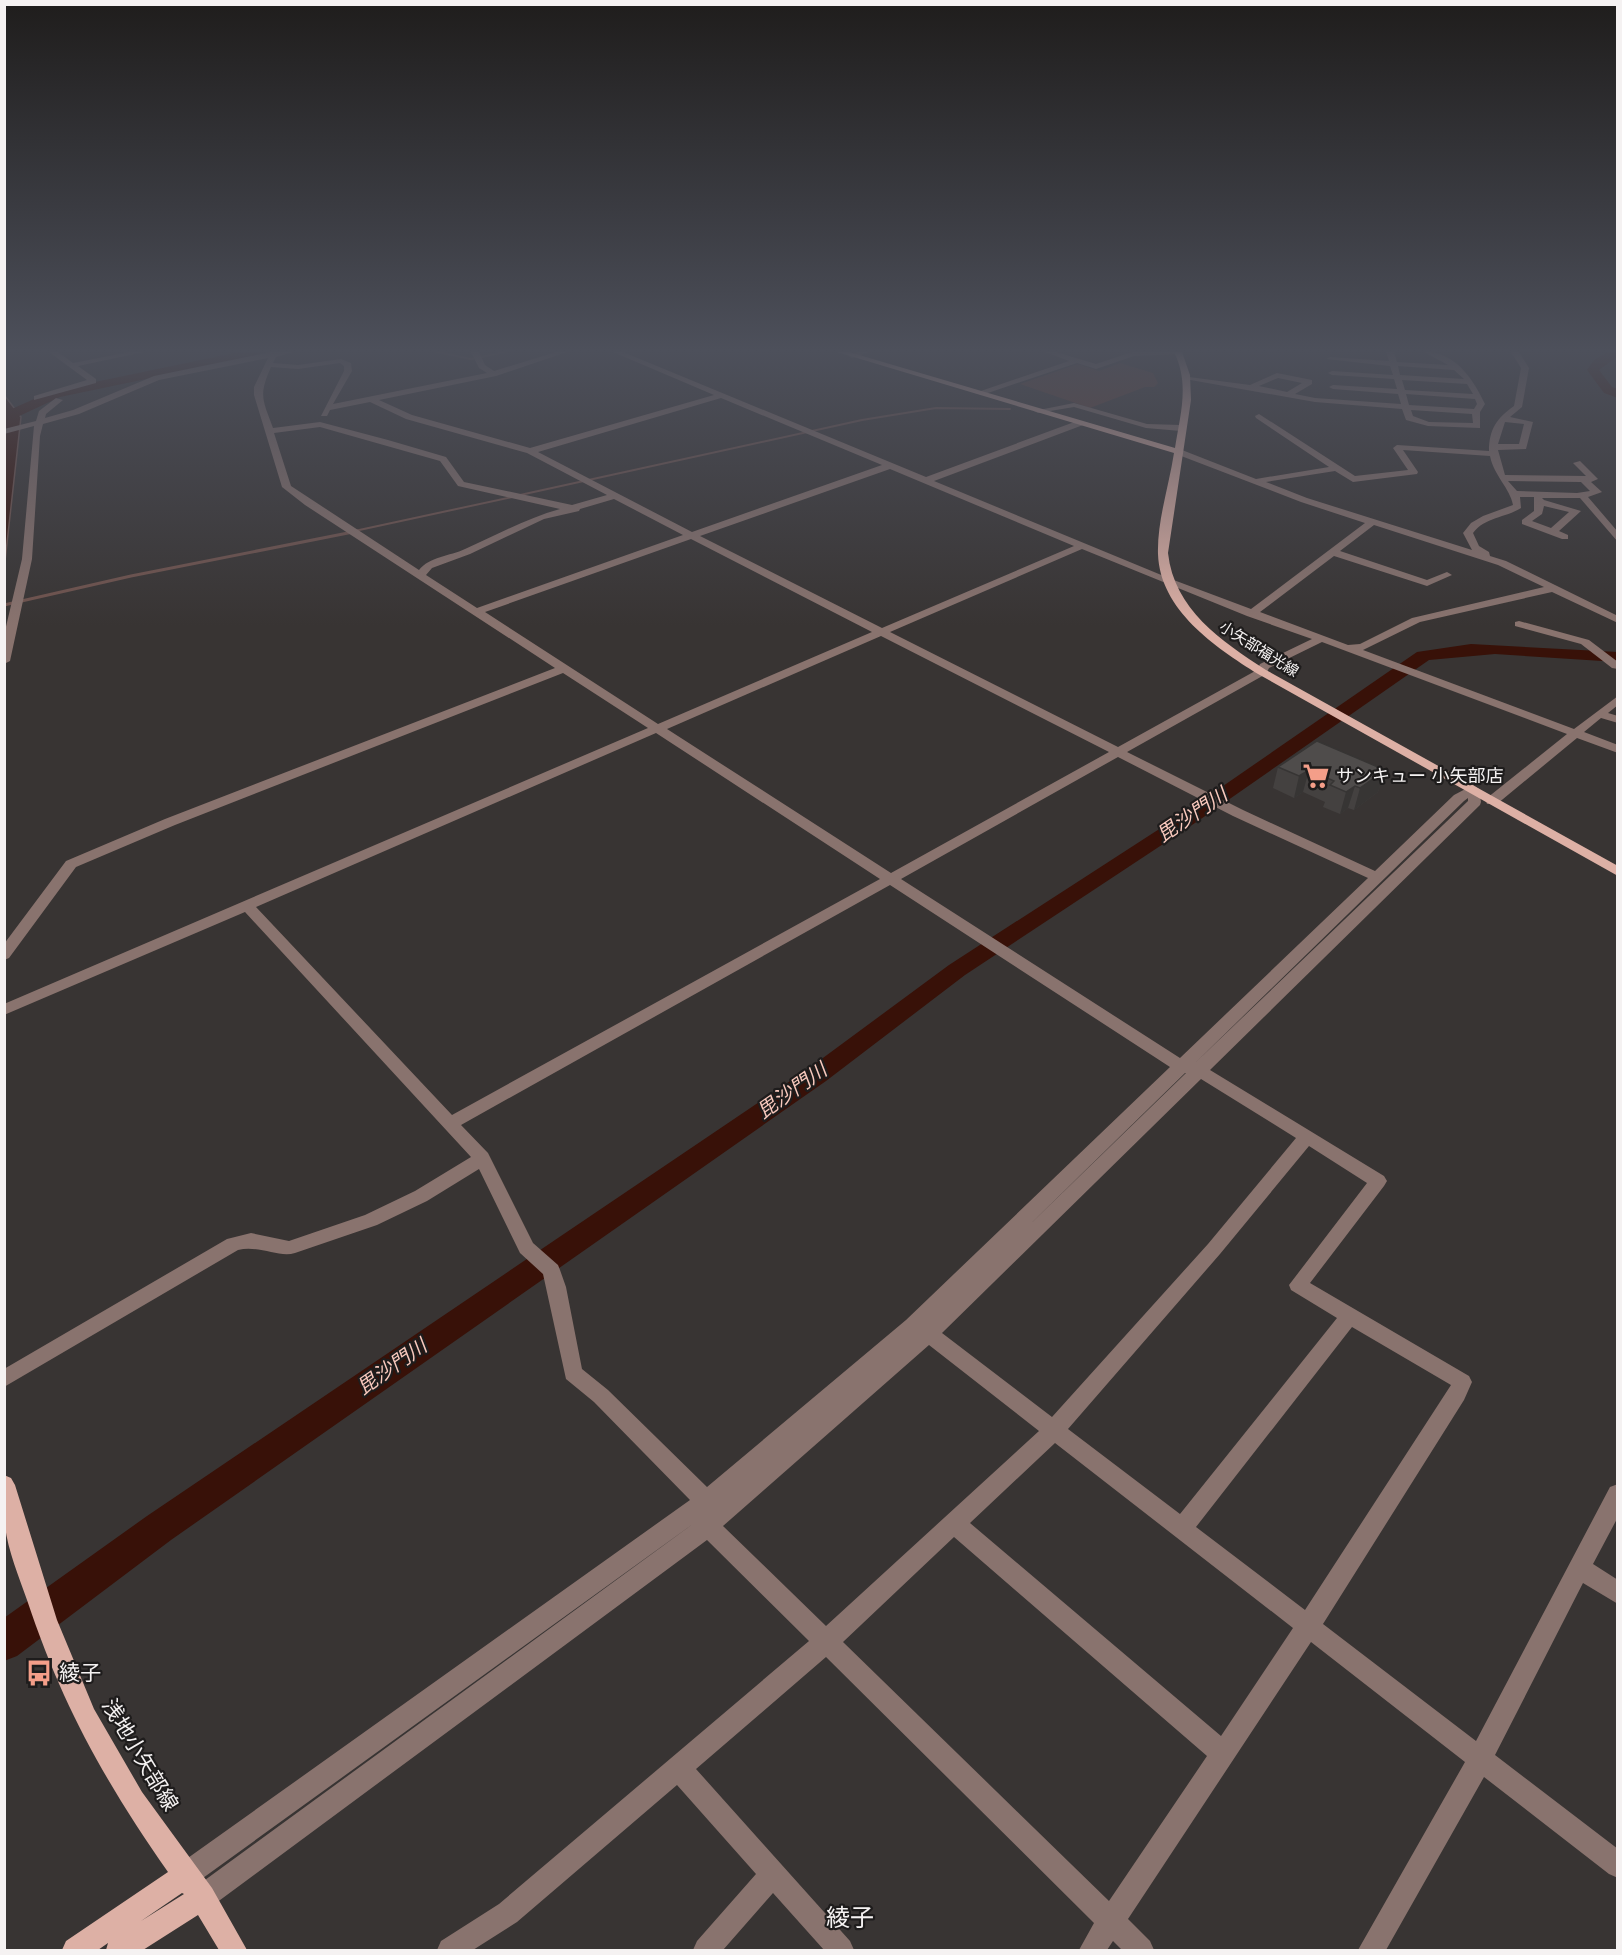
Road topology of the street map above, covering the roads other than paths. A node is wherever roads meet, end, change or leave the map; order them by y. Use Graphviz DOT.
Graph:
graph roads {
  1 [pos="36,443"];
  2 [pos="274,443"];
  3 [pos="388,443"];
  4 [pos="502,443"];
  5 [pos="557,443"];
  6 [pos="834,443"];
  7 [pos="1026,443"];
  8 [pos="1149,443"];
  9 [pos="1180,443"];
  10 [pos="1299,443"];
  11 [pos="1495,443"];
  12 [pos="1524,443"];
  13 [pos="1493,450"];
  14 [pos="530,451"];
  15 [pos="1179,452"];
  16 [pos="1577,463"];
  17 [pos="889,466"];
  18 [pos="1336,468"];
  19 [pos="1502,478"];
  20 [pos="1583,479"];
  21 [pos="924,481"];
  22 [pos="1257,481"];
  23 [pos="1515,494"];
  24 [pos="1582,495"];
  25 [pos="614,496"];
  26 [pos="1539,498"];
  27 [pos="576,509"];
  28 [pos="1371,523"];
  29 [pos="1552,532"];
  30 [pos="690,535"];
  31 [pos="1565,537"];
  32 [pos="1617,539"];
  33 [pos="1081,546"];
  34 [pos="1333,552"];
  35 [pos="1502,563"];
  36 [pos="421,575"];
  37 [pos="1447,575"];
  38 [pos="1167,581"];
  39 [pos="1550,589"];
  40 [pos="478,611"];
  41 [pos="1251,614"];
  42 [pos="1617,620"];
  43 [pos="1519,624"];
  44 [pos="882,632"];
  45 [pos="1320,639"];
  46 [pos="1345,648"];
  47 [pos="4,662"];
  48 [pos="1617,666"];
  49 [pos="565,668"];
  50 [pos="1262,672"];
  51 [pos="1617,699"];
  52 [pos="1600,714"];
  53 [pos="1617,720"];
  54 [pos="659,729"];
  55 [pos="1577,734"];
  56 [pos="1617,749"];
  57 [pos="1120,751"];
  58 [pos="1473,789"];
  59 [pos="1492,801"];
  60 [pos="1617,872"];
  61 [pos="1378,878"];
  62 [pos="889,879"];
  63 [pos="247,906"];
  64 [pos="4,955"];
  65 [pos="4,1010"];
  66 [pos="1180,1066"];
  67 [pos="1200,1071"];
  68 [pos="450,1124"];
  69 [pos="1306,1138"];
  70 [pos="483,1158"];
  71 [pos="1350,1315"];
  72 [pos="929,1334"];
  73 [pos="4,1379"];
  74 [pos="1054,1430"];
  75 [pos="4,1485"];
  76 [pos="1617,1494"];
  77 [pos="706,1501"];
  78 [pos="954,1523"];
  79 [pos="708,1526"];
  80 [pos="1182,1528"];
  81 [pos="1579,1568"];
  82 [pos="1617,1593"];
  83 [pos="1309,1625"];
  84 [pos="825,1643"];
  85 [pos="1223,1754"];
  86 [pos="1480,1759"];
  87 [pos="679,1768"];
  88 [pos="1617,1865"];
  89 [pos="187,1874"];
  90 [pos="773,1874"];
  91 [pos="203,1897"];
  92 [pos="1112,1921"];
  93 [pos="75,1950"];
  94 [pos="119,1950"];
  95 [pos="234,1950"];
  96 [pos="450,1950"];
  97 [pos="706,1950"];
  98 [pos="841,1950"];
  99 [pos="1092,1950"];
  100 [pos="1141,1950"];
  101 [pos="1371,1950"];
  1 -- 47 [label="street"];
  2 -- 36 [label="street"];
  3 -- 27 [label="street"];
  4 -- 14 [label="street"];
  5 -- 14 [label="street"];
  6 -- 17 [label="street"];
  7 -- 21 [label="street"];
  8 -- 15 [label="main road"];
  9 -- 15 [label="main road, 小矢部福光線"];
  10 -- 18 [label="street"];
  11 -- 13 [label="street"];
  12 -- 13 [label="street"];
  13 -- 18 [label="street"];
  13 -- 19 [label="street"];
  14 -- 25 [label="street"];
  15 -- 22 [label="street"];
  15 -- 38 [label="main road, 小矢部福光線"];
  16 -- 20 [label="street"];
  17 -- 21 [label="street"];
  17 -- 30 [label="street"];
  18 -- 22 [label="street"];
  19 -- 20 [label="street"];
  19 -- 23 [label="street"];
  20 -- 24 [label="street"];
  21 -- 33 [label="street"];
  22 -- 28 [label="street"];
  23 -- 26 [label="street"];
  23 -- 35 [label="street"];
  24 -- 26 [label="street"];
  24 -- 32 [label="street"];
  25 -- 27 [label="street"];
  25 -- 30 [label="street"];
  26 -- 29 [label="street"];
  26 -- 29 [label="street"];
  27 -- 36 [label="street"];
  28 -- 34 [label="street"];
  28 -- 35 [label="street"];
  29 -- 31 [label="street"];
  30 -- 40 [label="street"];
  30 -- 44 [label="street"];
  33 -- 38 [label="street"];
  33 -- 44 [label="street"];
  34 -- 37 [label="street"];
  34 -- 41 [label="street"];
  35 -- 39 [label="street"];
  36 -- 40 [label="street"];
  38 -- 41 [label="street"];
  38 -- 50 [label="main road, 小矢部福光線"];
  39 -- 42 [label="street"];
  39 -- 46 [label="street"];
  40 -- 49 [label="street"];
  41 -- 45 [label="street"];
  43 -- 48 [label="street"];
  44 -- 54 [label="street"];
  44 -- 57 [label="street"];
  45 -- 46 [label="street"];
  45 -- 50 [label="street"];
  46 -- 55 [label="street"];
  49 -- 54 [label="street"];
  49 -- 64 [label="street"];
  50 -- 57 [label="street"];
  50 -- 58 [label="main road, 小矢部福光線"];
  51 -- 52 [label="street"];
  52 -- 53 [label="street"];
  52 -- 55 [label="street"];
  54 -- 62 [label="street"];
  54 -- 63 [label="street"];
  55 -- 56 [label="street"];
  55 -- 59 [label="street"];
  57 -- 61 [label="street"];
  57 -- 62 [label="street"];
  58 -- 59 [label="main road, 小矢部福光線"];
  58 -- 61 [label="street"];
  58 -- 67 [label="street"];
  59 -- 60 [label="main road, 小矢部福光線"];
  61 -- 66 [label="street"];
  62 -- 66 [label="street"];
  62 -- 68 [label="street"];
  63 -- 65 [label="street"];
  63 -- 68 [label="street"];
  66 -- 67 [label="street"];
  66 -- 77 [label="street"];
  67 -- 69 [label="street"];
  67 -- 72 [label="street"];
  68 -- 70 [label="street"];
  69 -- 71 [label="street"];
  69 -- 74 [label="street"];
  70 -- 73 [label="street"];
  70 -- 77 [label="street"];
  71 -- 80 [label="street"];
  71 -- 83 [label="street"];
  72 -- 74 [label="street"];
  72 -- 79 [label="street"];
  74 -- 78 [label="street"];
  74 -- 80 [label="street"];
  75 -- 89 [label="main road, 浅地小矢部線"];
  76 -- 81 [label="street"];
  77 -- 79 [label="street"];
  77 -- 89 [label="street"];
  78 -- 84 [label="street"];
  78 -- 85 [label="street"];
  79 -- 84 [label="street"];
  79 -- 91 [label="street"];
  80 -- 83 [label="street"];
  81 -- 82 [label="street"];
  81 -- 86 [label="street"];
  83 -- 85 [label="street"];
  83 -- 86 [label="street"];
  84 -- 87 [label="street"];
  84 -- 92 [label="street"];
  85 -- 92 [label="street"];
  86 -- 88 [label="street"];
  86 -- 101 [label="street"];
  87 -- 90 [label="street"];
  87 -- 96 [label="street"];
  89 -- 91 [label="main road, 浅地小矢部線"];
  89 -- 93 [label="main road"];
  90 -- 97 [label="street"];
  90 -- 98 [label="street"];
  91 -- 94 [label="main road"];
  91 -- 95 [label="main road, 浅地小矢部線"];
  92 -- 99 [label="street"];
  92 -- 100 [label="street"];
}
